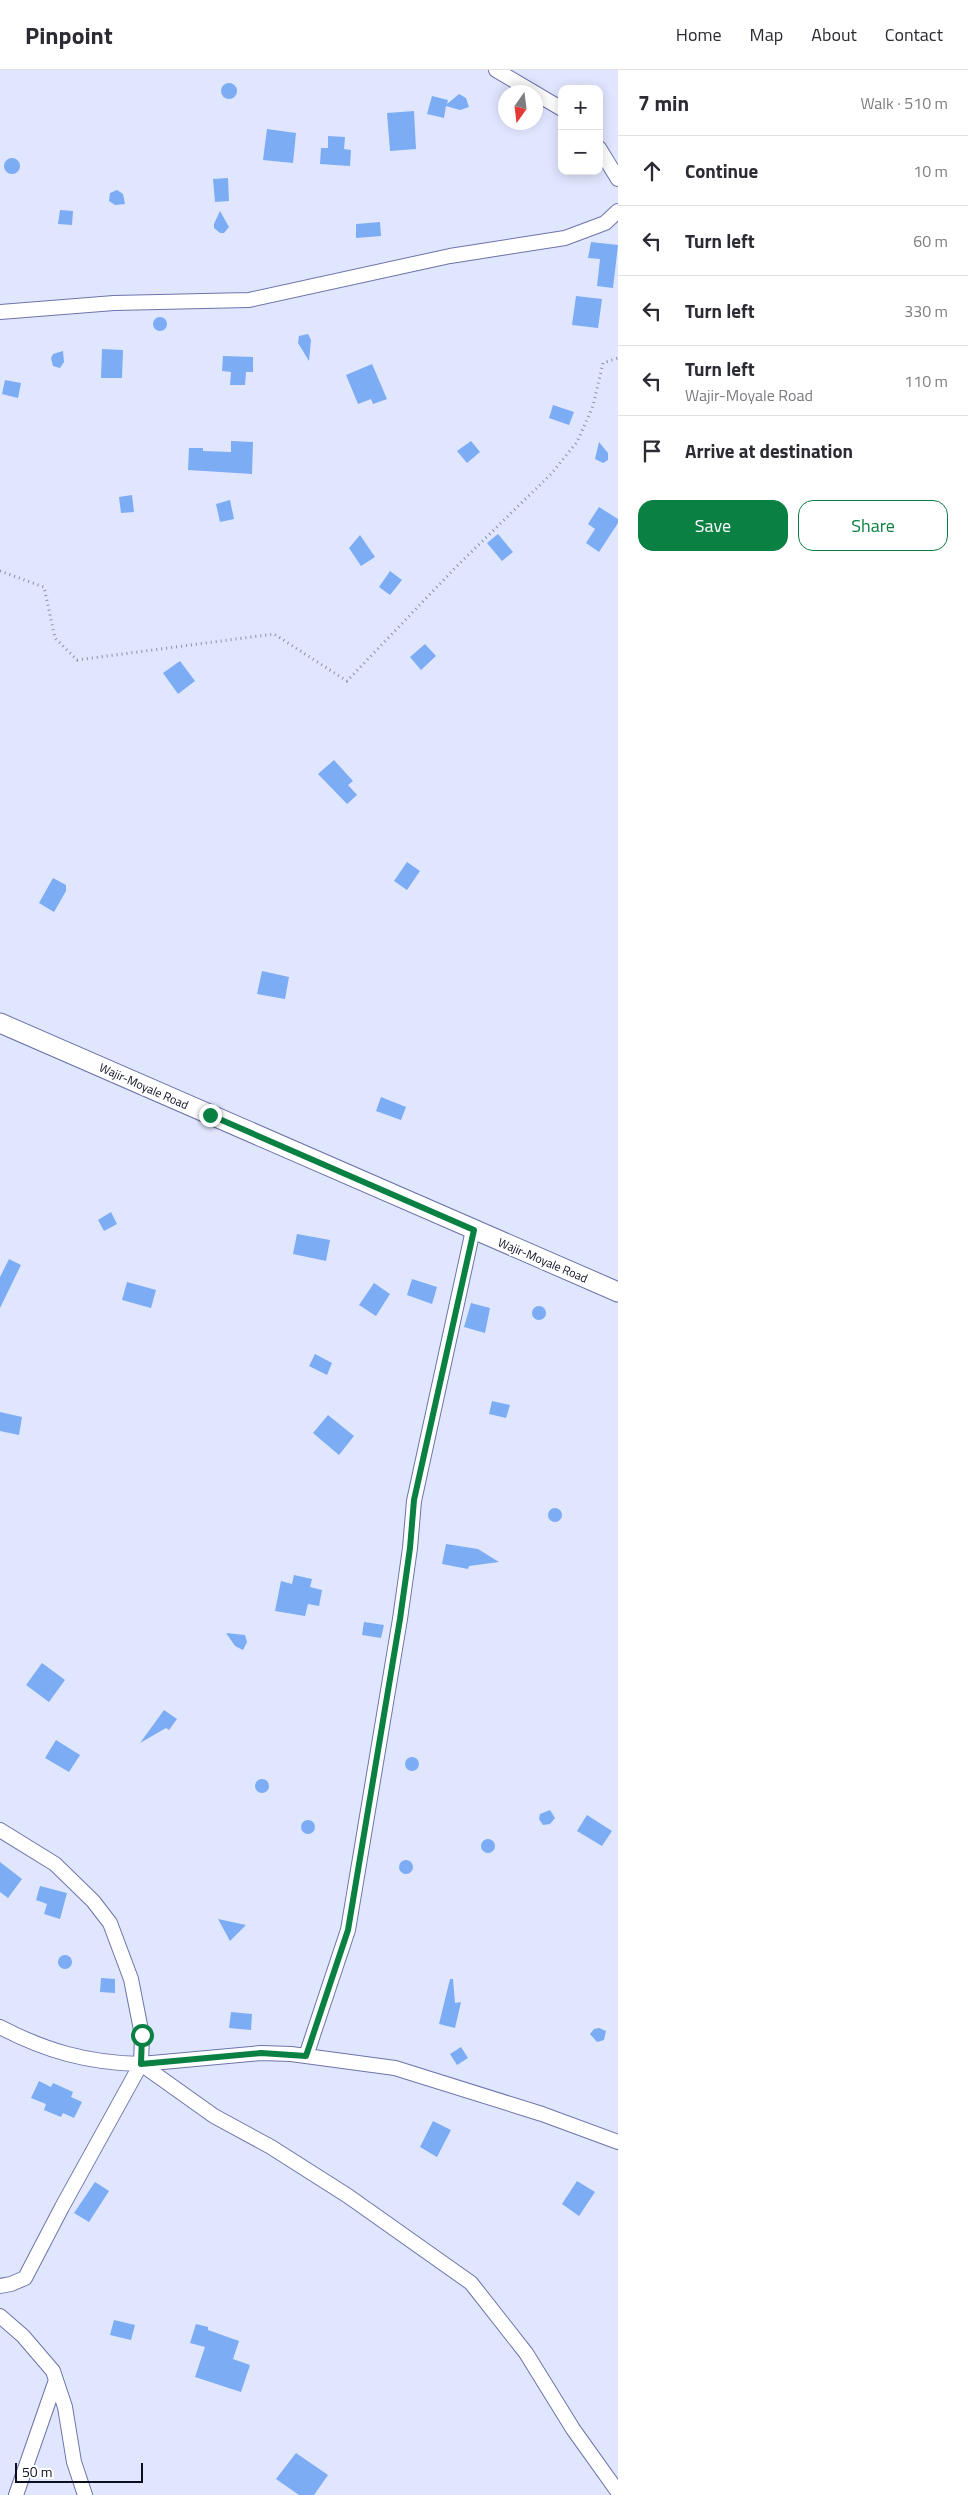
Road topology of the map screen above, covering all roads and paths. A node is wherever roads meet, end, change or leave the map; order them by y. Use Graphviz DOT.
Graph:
graph roads {
  1 [pos="496,70"];
  2 [pos="558,107"];
  3 [pos="603,154"];
  4 [pos="618,178"];
  5 [pos="618,211"];
  6 [pos="0,312"];
  7 [pos="618,358"];
  8 [pos="0,570"];
  9 [pos="0,1023"];
  10 [pos="474,1230"];
  11 [pos="618,1292"];
  12 [pos="0,1830"];
  13 [pos="0,2026"];
  14 [pos="306,2056"];
  15 [pos="141,2064"];
  16 [pos="618,2142"];
  17 [pos="0,2286"];
  18 [pos="0,2316"];
  19 [pos="56,2380"];
  20 [pos="618,2492"];
  21 [pos="16,2495"];
  22 [pos="85,2495"];
  1 -- 2 [label="street"];
  3 -- 4 [label="street"];
  5 -- 6 [label="street"];
  7 -- 8 [label="path"];
  9 -- 10 [label="main road, Wajir-Moyale Road"];
  10 -- 11 [label="main road, Wajir-Moyale Road"];
  10 -- 14 [label="street"];
  12 -- 15 [label="street"];
  13 -- 15 [label="street"];
  14 -- 15 [label="street"];
  14 -- 16 [label="street"];
  15 -- 17 [label="street"];
  15 -- 20 [label="street"];
  18 -- 19 [label="street"];
  19 -- 21 [label="street"];
  19 -- 22 [label="street"];
}
